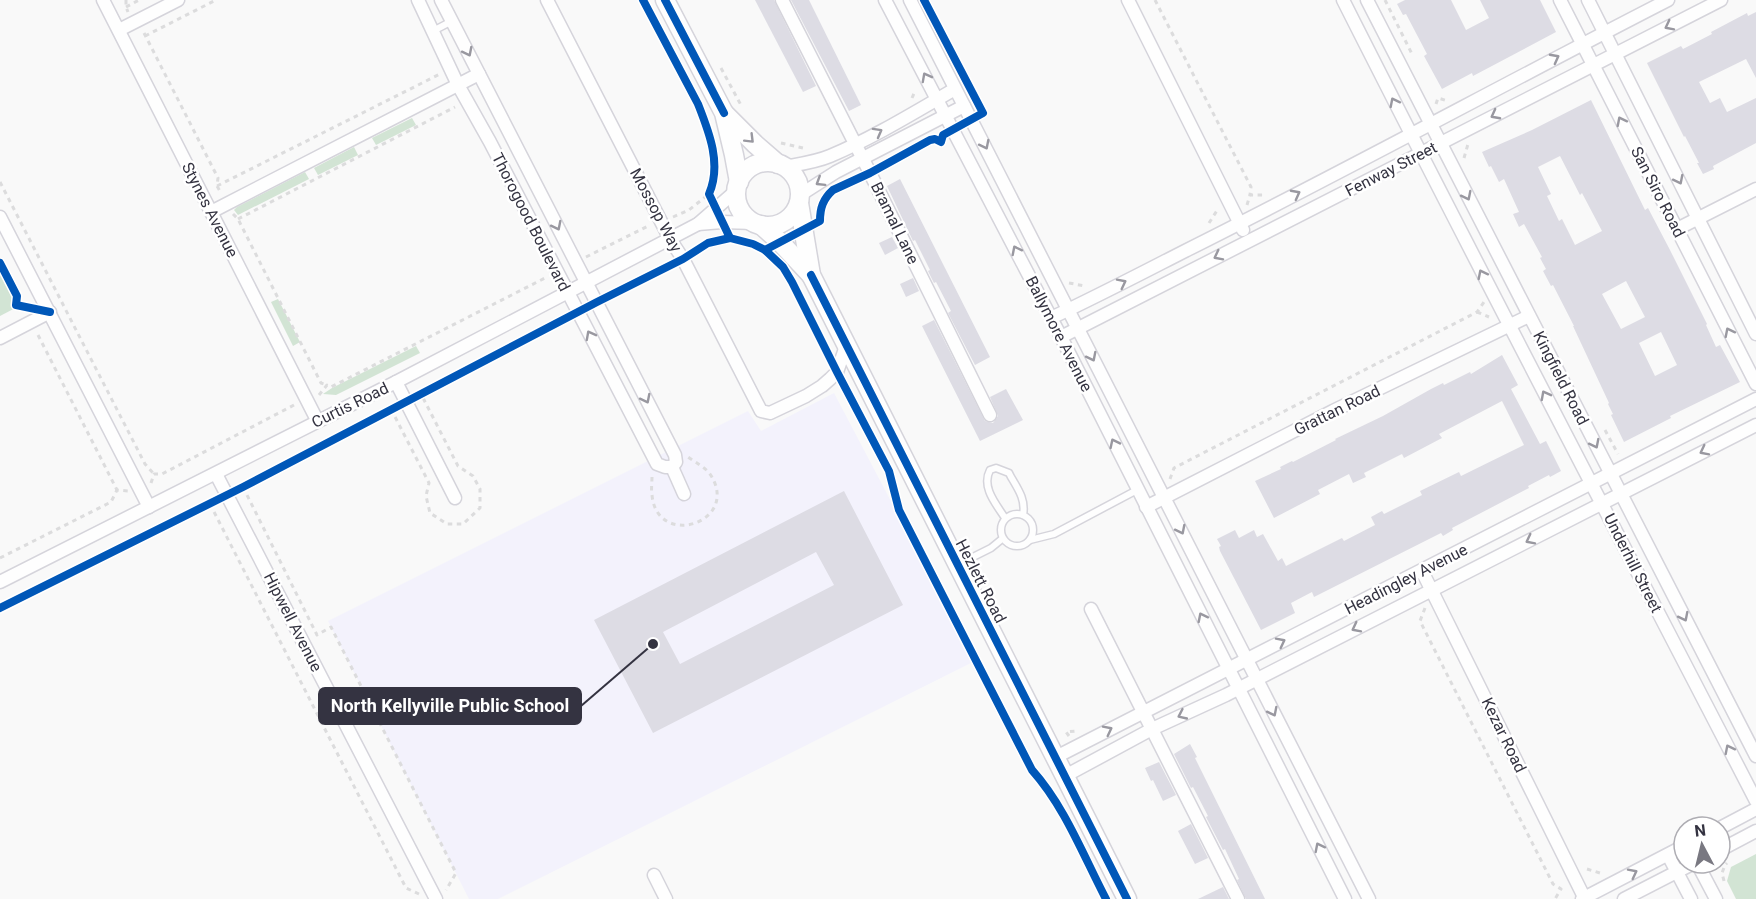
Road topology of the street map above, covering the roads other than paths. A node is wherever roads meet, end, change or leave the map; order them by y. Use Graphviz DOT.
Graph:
graph roads {
  1 [pos="103,0"];
  2 [pos="178,0"];
  3 [pos="418,0"];
  4 [pos="441,0"];
  5 [pos="547,0"];
  6 [pos="665,0"];
  7 [pos="782,0"];
  8 [pos="885,0"];
  9 [pos="910,0"];
  10 [pos="1128,0"];
  11 [pos="1343,0"];
  12 [pos="1367,0"];
  13 [pos="1560,0"];
  14 [pos="1588,0"];
  15 [pos="1668,0"];
  16 [pos="1721,0"];
  17 [pos="452,21"];
  18 [pos="119,30"];
  19 [pos="433,31"];
  20 [pos="1605,32"];
  21 [pos="1582,43"];
  22 [pos="1615,53"];
  23 [pos="1592,64"];
  24 [pos="479,74"];
  25 [pos="458,85"];
  26 [pos="955,89"];
  27 [pos="938,99"];
  28 [pos="964,106"];
  29 [pos="724,113"];
  30 [pos="947,116"];
  31 [pos="1430,125"];
  32 [pos="1410,134"];
  33 [pos="856,144"];
  34 [pos="1440,144"];
  35 [pos="1421,154"];
  36 [pos="864,160"];
  37 [pos="781,165"];
  38 [pos="738,186"];
  39 [pos="1756,189"];
  40 [pos="799,199"];
  41 [pos="211,212"];
  42 [pos="0,217"];
  43 [pos="1698,218"];
  44 [pos="1240,223"];
  45 [pos="699,224"];
  46 [pos="758,224"];
  47 [pos="1677,230"];
  48 [pos="670,239"];
  49 [pos="1248,241"];
  50 [pos="811,274"];
  51 [pos="587,283"];
  52 [pos="568,293"];
  53 [pos="1068,310"];
  54 [pos="50,312"];
  55 [pos="1529,316"];
  56 [pos="1051,318"];
  57 [pos="1509,326"];
  58 [pos="1078,329"];
  59 [pos="1756,334"];
  60 [pos="1061,337"];
  61 [pos="0,338"];
  62 [pos="846,346"];
  63 [pos="396,382"];
  64 [pos="1756,384"];
  65 [pos="1756,399"];
  66 [pos="990,415"];
  67 [pos="317,420"];
  68 [pos="1756,425"];
  69 [pos="672,467"];
  70 [pos="216,474"];
  71 [pos="1611,474"];
  72 [pos="1592,483"];
  73 [pos="1137,490"];
  74 [pos="684,494"];
  75 [pos="1621,494"];
  76 [pos="455,498"];
  77 [pos="1164,498"];
  78 [pos="1602,503"];
  79 [pos="149,507"];
  80 [pos="1146,507"];
  81 [pos="1023,515"];
  82 [pos="1005,518"];
  83 [pos="1002,539"];
  84 [pos="1030,540"];
  85 [pos="957,565"];
  86 [pos="1422,571"];
  87 [pos="0,582"];
  88 [pos="1431,590"];
  89 [pos="1092,609"];
  90 [pos="1246,660"];
  91 [pos="1228,669"];
  92 [pos="1256,680"];
  93 [pos="1238,688"];
  94 [pos="1144,712"];
  95 [pos="1152,729"];
  96 [pos="1756,756"];
  97 [pos="1056,757"];
  98 [pos="1065,776"];
  99 [pos="1756,801"];
  100 [pos="1756,809"];
  101 [pos="1732,822"];
  102 [pos="1756,831"];
  103 [pos="1732,844"];
  104 [pos="1672,853"];
  105 [pos="1668,855"];
  106 [pos="1672,863"];
  107 [pos="654,875"];
  108 [pos="1672,875"];
  109 [pos="1679,875"];
  110 [pos="1702,875"];
  111 [pos="441,895"];
  112 [pos="1584,898"];
  113 [pos="666,899"];
  114 [pos="1127,899"];
  115 [pos="1238,899"];
  116 [pos="1345,899"];
  117 [pos="1369,899"];
  118 [pos="1624,899"];
  119 [pos="1691,899"];
  120 [pos="1716,899"];
  1 -- 18 [label="street, Stynes Avenue"];
  2 -- 18 [label="street"];
  3 -- 19 [label="street, Thorogood Boulevard"];
  4 -- 17 [label="street, Thorogood Boulevard"];
  5 -- 48 [label="street, Mossop Way"];
  6 -- 29 [label="main road"];
  7 -- 33 [label="street, Bramal Lane"];
  27 -- 8 [label="street, Ballymore Avenue, one-way"];
  9 -- 26 [label="street, Ballymore Avenue"];
  10 -- 44 [label="street"];
  32 -- 11 [label="street, Kingfield Road, one-way"];
  12 -- 31 [label="street, Kingfield Road"];
  13 -- 21 [label="street, San Siro Road"];
  14 -- 20 [label="street, San Siro Road"];
  15 -- 20 [label="street, Fenway Street"];
  16 -- 22 [label="street, Fenway Street, one-way"];
  17 -- 19 [label="lane"];
  17 -- 24 [label="street, Thorogood Boulevard, one-way"];
  18 -- 41 [label="street, Stynes Avenue"];
  19 -- 25 [label="street, Thorogood Boulevard"];
  20 -- 21 [label="street, Fenway Street"];
  20 -- 22 [label="street, San Siro Road"];
  21 -- 23 [label="street, San Siro Road"];
  31 -- 21 [label="street, Fenway Street, one-way"];
  22 -- 23 [label="street, Fenway Street"];
  22 -- 43 [label="street, San Siro Road, one-way"];
  23 -- 34 [label="street, Fenway Street, one-way"];
  47 -- 23 [label="street, San Siro Road, one-way"];
  24 -- 25 [label="street"];
  24 -- 51 [label="street, Thorogood Boulevard, one-way"];
  25 -- 41 [label="street"];
  25 -- 52 [label="street, Thorogood Boulevard"];
  26 -- 27 [label="street"];
  26 -- 28 [label="street, Ballymore Avenue"];
  27 -- 30 [label="street, Ballymore Avenue"];
  33 -- 27 [label="street, one-way"];
  28 -- 30 [label="street"];
  28 -- 53 [label="street, Ballymore Avenue, one-way"];
  29 -- 37 [label="main road, one-way"];
  29 -- 38 [label="main road"];
  30 -- 36 [label="street"];
  56 -- 30 [label="street, Ballymore Avenue, one-way"];
  31 -- 32 [label="street, Fenway Street"];
  31 -- 34 [label="street, Kingfield Road"];
  32 -- 35 [label="street, Kingfield Road"];
  44 -- 32 [label="street, Fenway Street, one-way"];
  33 -- 36 [label="street, Bramal Lane"];
  33 -- 37 [label="street"];
  34 -- 35 [label="street, Fenway Street"];
  34 -- 55 [label="street, Kingfield Road, one-way"];
  35 -- 49 [label="street, Fenway Street"];
  57 -- 35 [label="street, Kingfield Road, one-way"];
  36 -- 40 [label="street, one-way"];
  36 -- 66 [label="street, Bramal Lane"];
  37 -- 38 [label="main road"];
  37 -- 40 [label="main road"];
  38 -- 45 [label="street, Curtis Road"];
  38 -- 46 [label="main road"];
  39 -- 43 [label="street"];
  40 -- 46 [label="main road"];
  40 -- 50 [label="main road, Hezlett Road"];
  41 -- 67 [label="street, Stynes Avenue"];
  42 -- 54 [label="street"];
  43 -- 47 [label="street"];
  43 -- 59 [label="street, San Siro Road"];
  44 -- 49 [label="street"];
  53 -- 44 [label="street, Fenway Street, one-way"];
  45 -- 46 [label="street, Curtis Road"];
  45 -- 48 [label="street, Curtis Road"];
  46 -- 50 [label="main road, Hezlett Road"];
  64 -- 47 [label="street, San Siro Road, one-way"];
  48 -- 51 [label="street, Curtis Road"];
  48 -- 62 [label="street, Mossop Way"];
  49 -- 58 [label="street, Fenway Street, one-way"];
  50 -- 62 [label="main road, Hezlett Road"];
  51 -- 52 [label="street, Curtis Road"];
  51 -- 69 [label="street, Thorogood Boulevard, one-way"];
  52 -- 63 [label="street, Curtis Road"];
  69 -- 52 [label="street, Thorogood Boulevard, one-way"];
  53 -- 56 [label="street, Fenway Street"];
  53 -- 58 [label="street, Ballymore Avenue"];
  54 -- 61 [label="street"];
  54 -- 79 [label="street"];
  55 -- 57 [label="street, Grattan Road"];
  55 -- 71 [label="street, Kingfield Road, one-way"];
  56 -- 60 [label="street, Ballymore Avenue"];
  72 -- 57 [label="street, Underhill Street, one-way"];
  57 -- 77 [label="street, Grattan Road"];
  58 -- 60 [label="street, Fenway Street"];
  58 -- 77 [label="street, Ballymore Avenue, one-way"];
  73 -- 60 [label="street, Ballymore Avenue, one-way"];
  62 -- 85 [label="main road, Hezlett Road"];
  63 -- 67 [label="street, Curtis Road"];
  63 -- 76 [label="street"];
  65 -- 71 [label="street, Headingley Avenue"];
  67 -- 70 [label="street, Curtis Road"];
  68 -- 75 [label="street, Headingley Avenue, one-way"];
  69 -- 74 [label="street, Thorogood Boulevard"];
  70 -- 79 [label="street, Curtis Road"];
  70 -- 111 [label="street, Hipwell Avenue"];
  71 -- 72 [label="street, Headingley Avenue"];
  71 -- 75 [label="street, Kingfield Road"];
  72 -- 78 [label="street, Underhill Street"];
  72 -- 86 [label="street, Headingley Avenue"];
  73 -- 80 [label="street, Ballymore Avenue"];
  73 -- 84 [label="lane"];
  75 -- 78 [label="street, Headingley Avenue"];
  75 -- 96 [label="street, Kingfield Road, one-way"];
  77 -- 80 [label="street, Grattan Road"];
  77 -- 90 [label="street, Ballymore Avenue, one-way"];
  78 -- 88 [label="street, Headingley Avenue, one-way"];
  99 -- 78 [label="street, Underhill Street, one-way"];
  79 -- 87 [label="street, Curtis Road"];
  91 -- 80 [label="street, Ballymore Avenue, one-way"];
  81 -- 82 [label="lane"];
  81 -- 82 [label="lane"];
  81 -- 84 [label="lane"];
  82 -- 83 [label="lane"];
  83 -- 84 [label="lane"];
  83 -- 85 [label="lane"];
  85 -- 97 [label="main road, Hezlett Road"];
  86 -- 88 [label="street, Kezar Road"];
  90 -- 86 [label="street, Headingley Avenue, one-way"];
  88 -- 92 [label="street, Headingley Avenue, one-way"];
  88 -- 112 [label="street, Kezar Road"];
  89 -- 94 [label="street"];
  90 -- 91 [label="street, Headingley Avenue"];
  90 -- 92 [label="street, Ballymore Avenue"];
  91 -- 93 [label="street, Ballymore Avenue"];
  91 -- 94 [label="street, Headingley Avenue"];
  92 -- 93 [label="street, Headingley Avenue"];
  92 -- 117 [label="street, Ballymore Avenue, one-way"];
  93 -- 95 [label="street, Headingley Avenue, one-way"];
  116 -- 93 [label="street, Ballymore Avenue, one-way"];
  94 -- 95 [label="street"];
  97 -- 94 [label="street, Headingley Avenue, one-way"];
  95 -- 98 [label="street, Headingley Avenue"];
  95 -- 115 [label="street"];
  97 -- 98 [label="main road, Hezlett Road"];
  98 -- 114 [label="main road, Hezlett Road"];
  100 -- 101 [label="street"];
  102 -- 103 [label="street"];
  104 -- 105 [label="street"];
  105 -- 106 [label="street"];
  112 -- 105 [label="street, one-way"];
  107 -- 113 [label="street"];
  108 -- 118 [label="street"];
  109 -- 119 [label="street"];
  110 -- 120 [label="street"];
}
